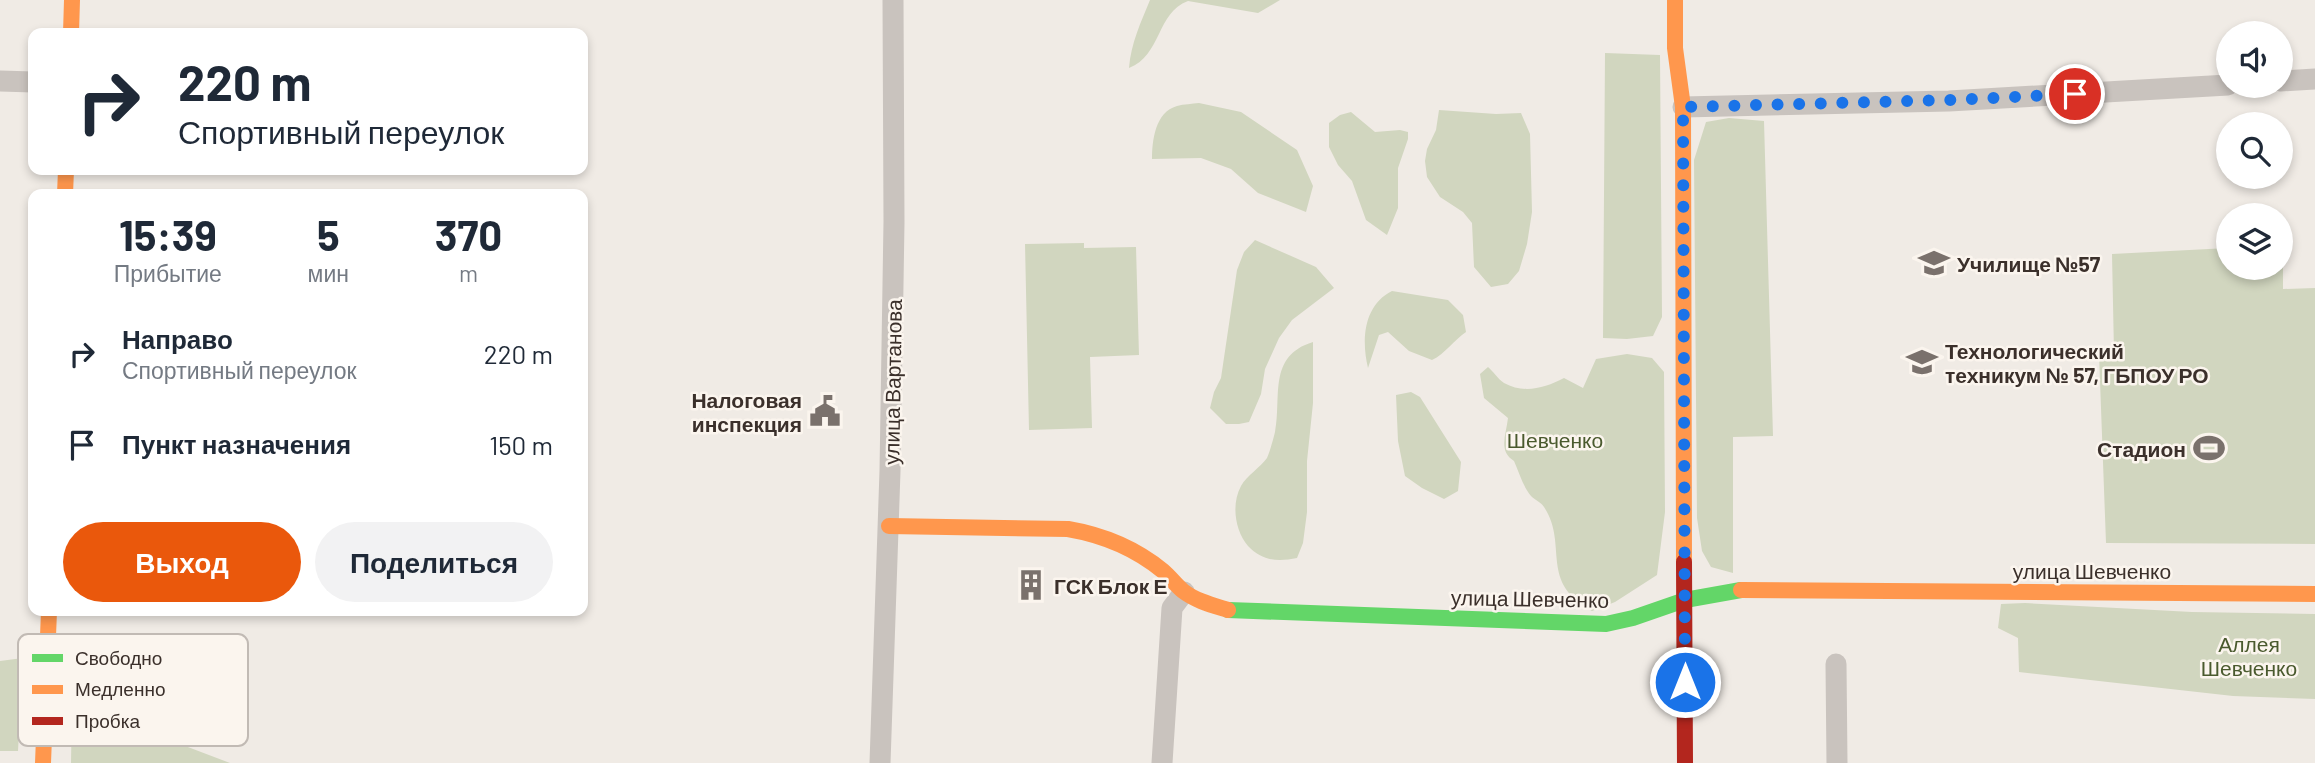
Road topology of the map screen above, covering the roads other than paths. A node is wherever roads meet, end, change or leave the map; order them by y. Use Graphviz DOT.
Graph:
graph roads {
  1 [pos="72,0"];
  2 [pos="893,0"];
  3 [pos="1675,0"];
  4 [pos="71,28"];
  5 [pos="2315,79"];
  6 [pos="2293,80"];
  7 [pos="0,81"];
  8 [pos="28,82"];
  9 [pos="2216,86"];
  10 [pos="1683,107"];
  11 [pos="889,526"];
  12 [pos="1184,592"];
  13 [pos="2315,594"];
  14 [pos="1685,600"];
  15 [pos="49,616"];
  16 [pos="48,634"];
  17 [pos="1836,664"];
  18 [pos="880,763"];
  19 [pos="1162,763"];
  20 [pos="1685,763"];
  21 [pos="1837,763"];
  1 -- 4 [label="street"];
  2 -- 11 [label="street, улица Вартанова"];
  3 -- 10 [label="street"];
  5 -- 6 [label="street"];
  7 -- 8 [label="street"];
  9 -- 10 [label="street"];
  10 -- 14 [label="street"];
  11 -- 12 [label="street, улица Шевченко"];
  11 -- 18 [label="street, улица Вартанова"];
  12 -- 14 [label="street, улица Шевченко"];
  12 -- 19 [label="street"];
  13 -- 14 [label="street, улица Шевченко"];
  14 -- 20 [label="street"];
  15 -- 16 [label="street"];
  17 -- 21 [label="street"];
}
